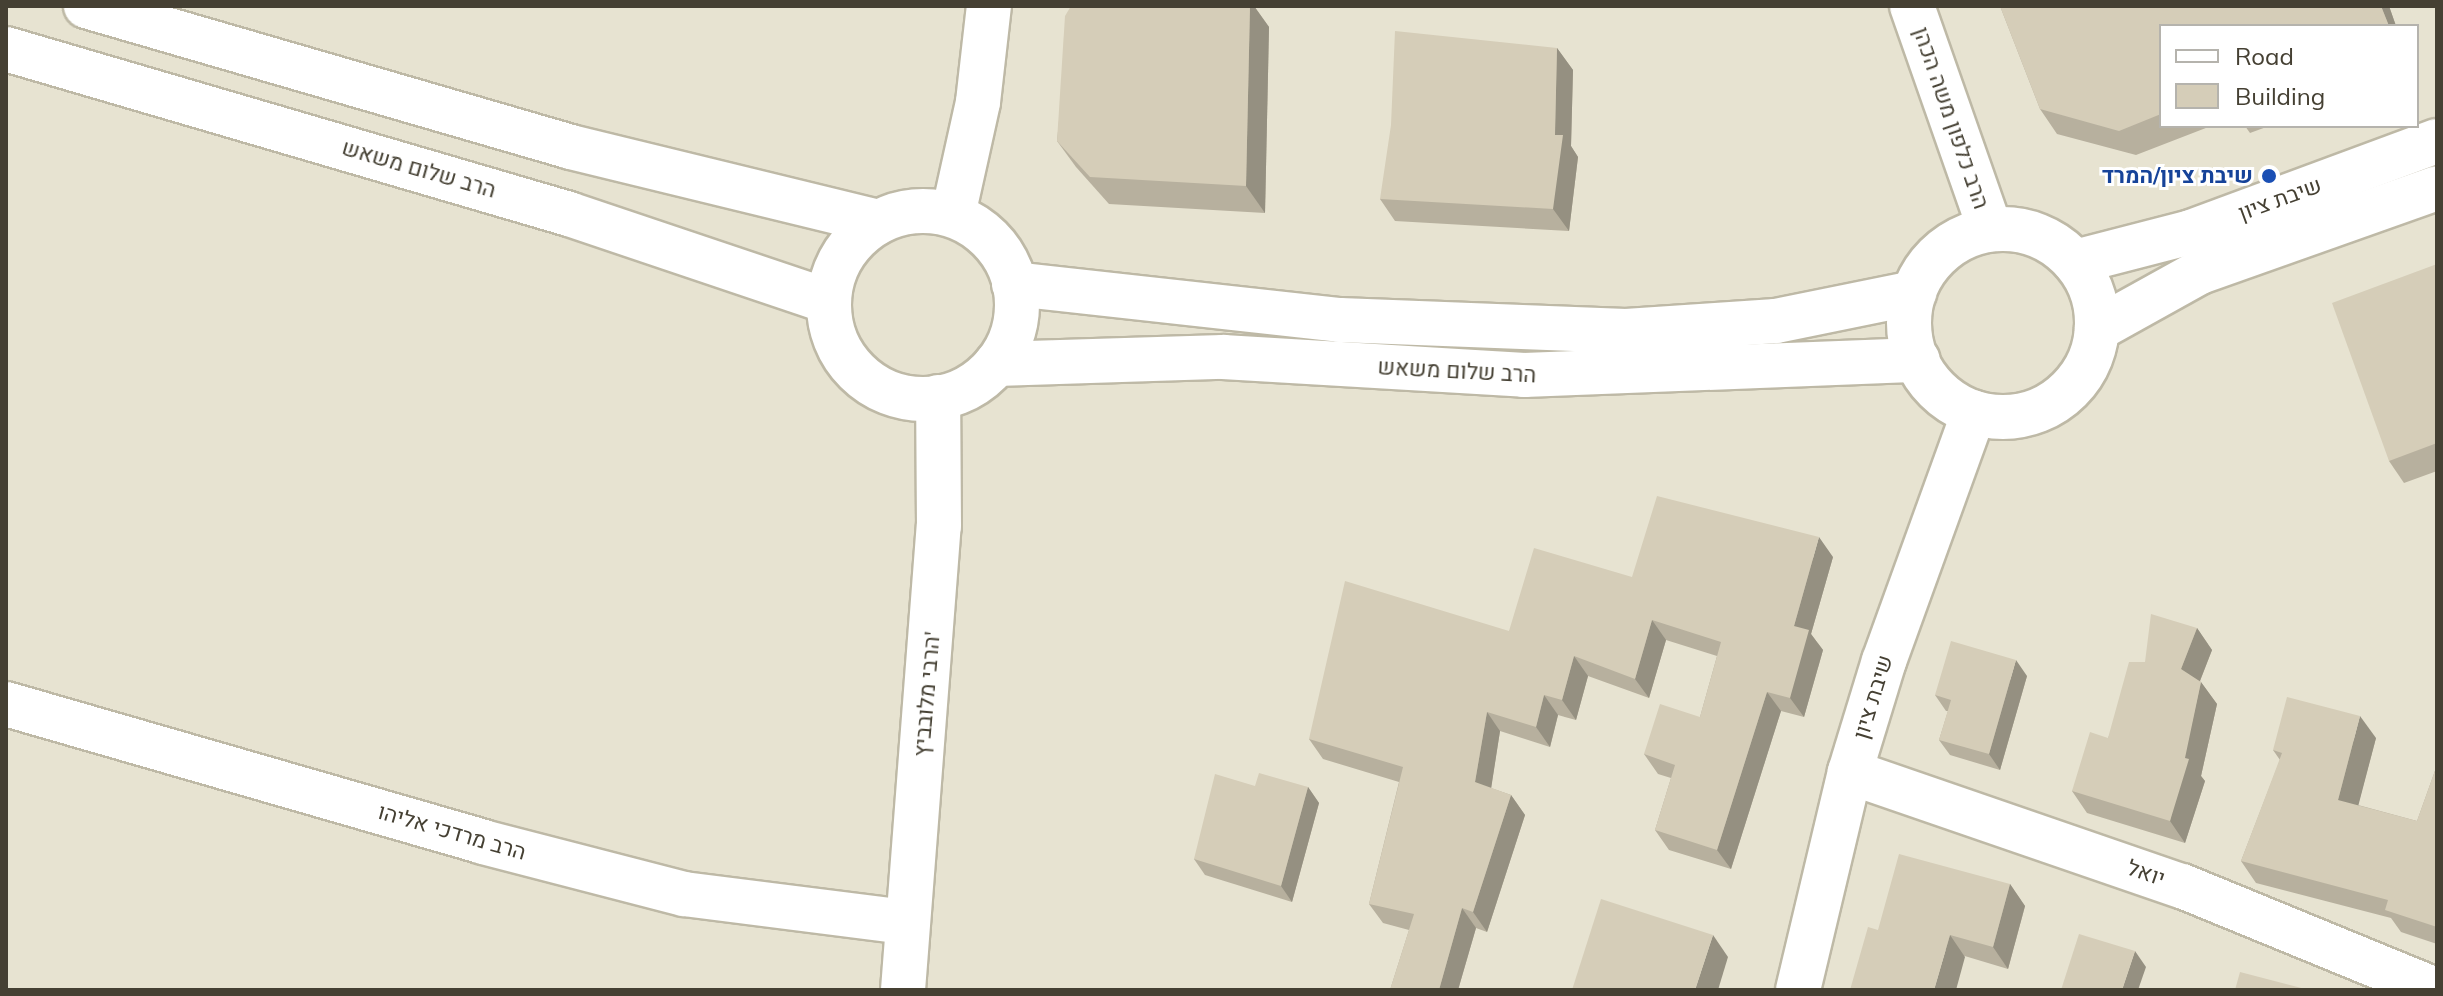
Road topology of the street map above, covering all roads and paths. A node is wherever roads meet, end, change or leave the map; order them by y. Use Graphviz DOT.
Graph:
graph roads {
  1 [pos="86,6"];
  2 [pos="989,6"];
  3 [pos="1912,6"];
  4 [pos="6,49"];
  5 [pos="2437,141"];
  6 [pos="2437,188"];
  7 [pos="953,215"];
  8 [pos="878,222"];
  9 [pos="1990,229"];
  10 [pos="2075,262"];
  11 [pos="1014,284"];
  12 [pos="1914,293"];
  13 [pos="828,301"];
  14 [pos="2097,329"];
  15 [pos="1918,360"];
  16 [pos="996,364"];
  17 [pos="938,397"];
  18 [pos="1974,413"];
  19 [pos="6,704"];
  20 [pos="1850,772"];
  21 [pos="906,922"];
  22 [pos="903,990"];
  23 [pos="1798,990"];
  24 [pos="2436,990"];
  1 -- 8 [label="street"];
  2 -- 7 [label="street"];
  3 -- 9 [label="street, הרב כלפון משה הכהן"];
  4 -- 13 [label="street, הרב שלום משאש"];
  5 -- 10 [label="street, שיבת ציון"];
  6 -- 14 [label="street, שיבת ציון"];
  7 -- 8 [label="street"];
  7 -- 11 [label="street"];
  8 -- 13 [label="street"];
  9 -- 10 [label="street"];
  9 -- 12 [label="street"];
  10 -- 14 [label="street"];
  11 -- 12 [label="street, הרב שלום משאש"];
  11 -- 16 [label="street"];
  12 -- 15 [label="street"];
  13 -- 17 [label="street"];
  14 -- 18 [label="street"];
  15 -- 16 [label="street, הרב שלום משאש"];
  15 -- 18 [label="street"];
  16 -- 17 [label="street"];
  17 -- 21 [label="street, הרבי מלובביץ'"];
  18 -- 20 [label="street, שיבת ציון"];
  19 -- 21 [label="street, הרב מרדכי אליהו"];
  20 -- 23 [label="street, שיבת ציון"];
  20 -- 24 [label="street, יואל"];
  21 -- 22 [label="street, הרבי מלובביץ'"];
}
